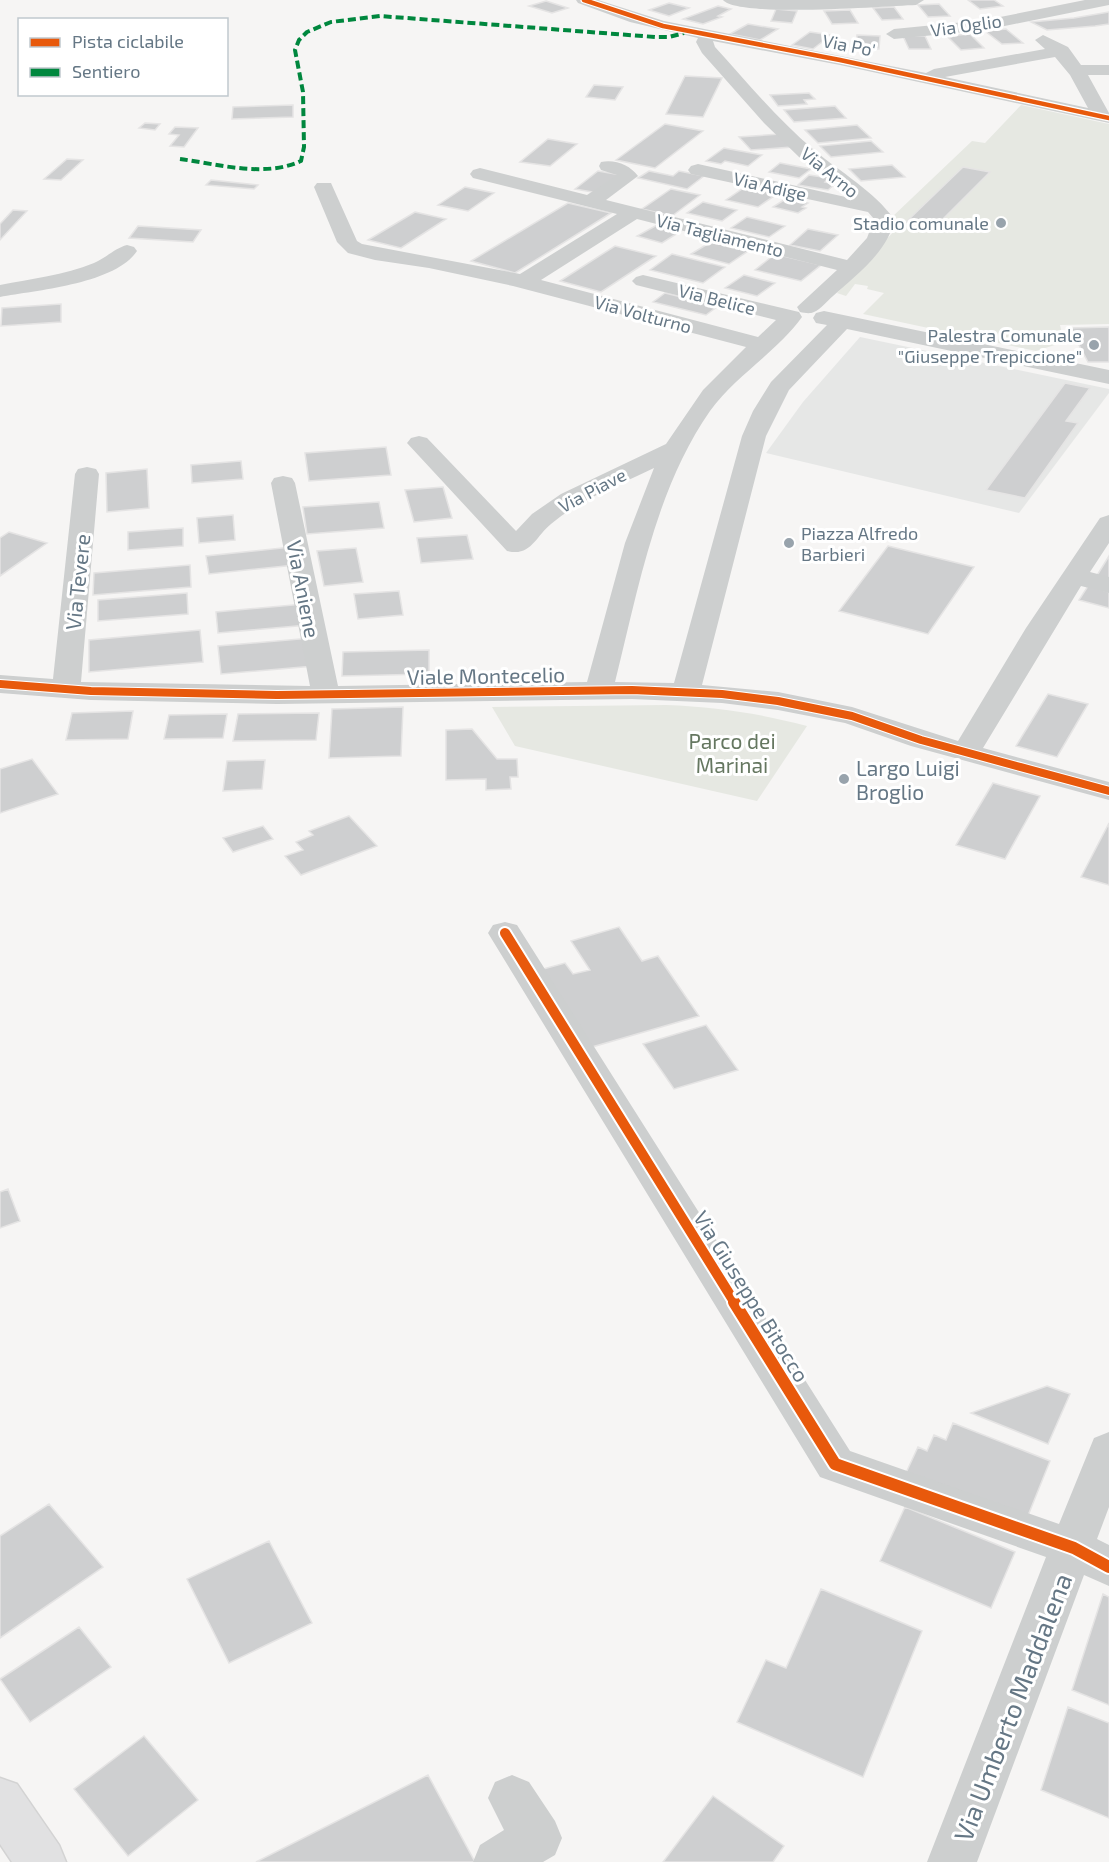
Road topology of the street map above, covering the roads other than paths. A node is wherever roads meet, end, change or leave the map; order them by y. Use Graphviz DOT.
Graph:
graph roads {
  1 [pos="584,0"];
  2 [pos="731,0"];
  3 [pos="916,0"];
  4 [pos="1109,0"];
  5 [pos="1009,20"];
  6 [pos="709,34"];
  7 [pos="894,34"];
  8 [pos="1062,51"];
  9 [pos="1076,70"];
  10 [pos="1109,70"];
  11 [pos="921,76"];
  12 [pos="1105,117"];
  13 [pos="608,166"];
  14 [pos="698,170"];
  15 [pos="480,174"];
  16 [pos="324,187"];
  17 [pos="591,201"];
  18 [pos="876,209"];
  19 [pos="632,214"];
  20 [pos="127,251"];
  21 [pos="850,267"];
  22 [pos="643,281"];
  23 [pos="522,282"];
  24 [pos="0,291"];
  25 [pos="816,316"];
  26 [pos="764,345"];
  27 [pos="1109,377"];
  28 [pos="419,443"];
  29 [pos="674,449"];
  30 [pos="87,474"];
  31 [pos="283,483"];
  32 [pos="1109,523"];
  33 [pos="1073,576"];
  34 [pos="1109,585"];
  35 [pos="0,684"];
  36 [pos="66,689"];
  37 [pos="599,690"];
  38 [pos="686,691"];
  39 [pos="326,695"];
  40 [pos="965,751"];
  41 [pos="1109,791"];
  42 [pos="505,933"];
  43 [pos="1109,1450"];
  44 [pos="1091,1558"];
  45 [pos="513,1798"];
  46 [pos="0,1801"];
  47 [pos="40,1862"];
  48 [pos="498,1862"];
  49 [pos="952,1862"];
  1 -- 6 [label="street, Via Po'"];
  2 -- 3 [label="street, Via Po'"];
  4 -- 5 [label="street, Via Oglio"];
  5 -- 7 [label="street, Via Oglio"];
  5 -- 8 [label="street"];
  6 -- 11 [label="street, Via Po'"];
  6 -- 18 [label="street, Via Arno"];
  8 -- 9 [label="street"];
  8 -- 11 [label="street"];
  9 -- 10 [label="street"];
  9 -- 12 [label="street"];
  11 -- 12 [label="street, Via Po'"];
  13 -- 17 [label="street"];
  14 -- 18 [label="street, Via Adige"];
  15 -- 17 [label="street, Via Tagliamento"];
  16 -- 23 [label="street, Via Volturno"];
  17 -- 19 [label="street, Via Tagliamento"];
  18 -- 21 [label="street, Via Arno"];
  19 -- 21 [label="street, Via Tagliamento"];
  19 -- 23 [label="street"];
  20 -- 24 [label="street"];
  21 -- 25 [label="street, Via Arno"];
  22 -- 25 [label="street, Via Belice"];
  23 -- 26 [label="street, Via Volturno"];
  25 -- 26 [label="street"];
  25 -- 27 [label="street, Via Belice"];
  25 -- 38 [label="street"];
  26 -- 29 [label="street"];
  28 -- 29 [label="street, Via Piave"];
  29 -- 37 [label="street"];
  30 -- 36 [label="street, Via Tevere"];
  31 -- 39 [label="street, Via Aniene"];
  32 -- 33 [label="street"];
  33 -- 34 [label="street"];
  33 -- 40 [label="street"];
  35 -- 36 [label="street, Viale Montecelio"];
  36 -- 39 [label="street, Viale Montecelio"];
  37 -- 38 [label="street, Viale Montecelio"];
  37 -- 39 [label="street, Viale Montecelio"];
  38 -- 40 [label="street, Viale Montecelio"];
  40 -- 41 [label="street, Viale Montecelio"];
  42 -- 44 [label="street, Via Giuseppe Bitocco"];
  43 -- 44 [label="street, Via Umberto Maddalena"];
  44 -- 49 [label="street, Via Umberto Maddalena"];
  45 -- 48 [label="street"];
  46 -- 47 [label="main road"];
}
